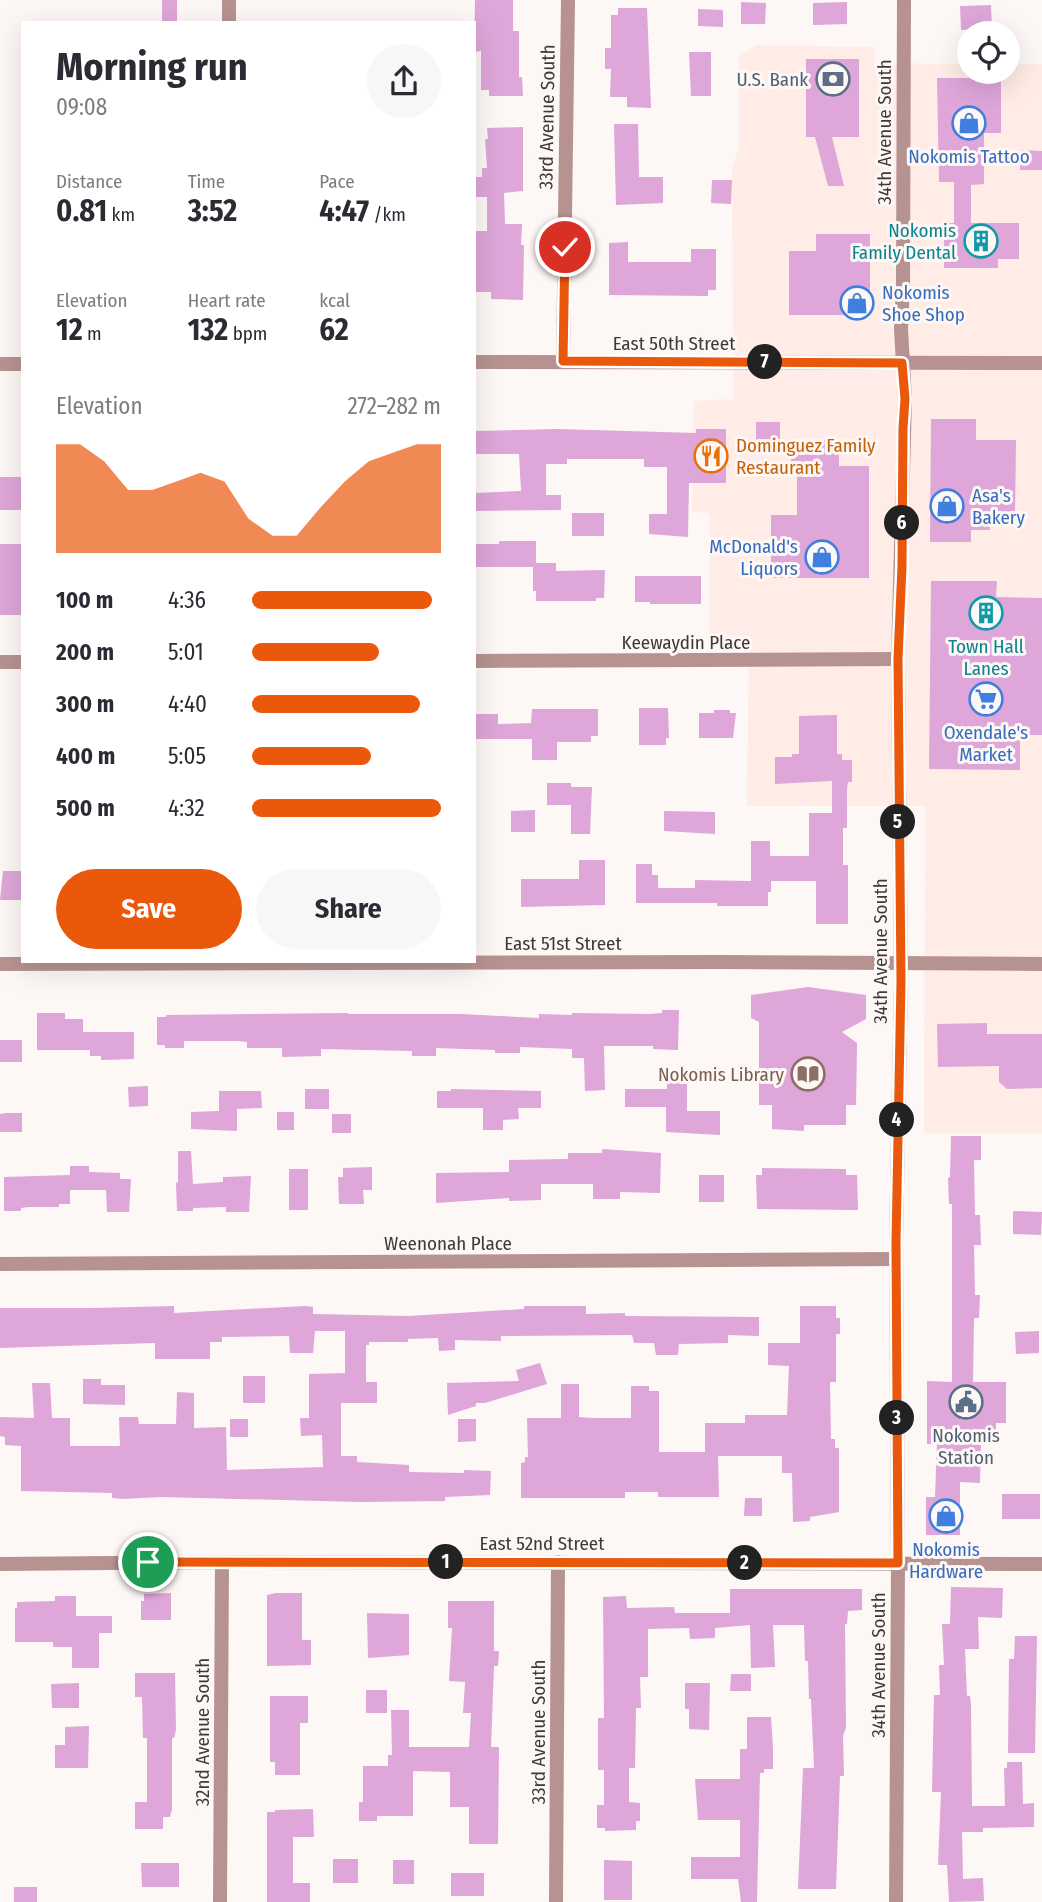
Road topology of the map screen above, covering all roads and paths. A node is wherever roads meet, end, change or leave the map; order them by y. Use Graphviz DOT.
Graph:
graph roads {
  1 [pos="229,0"];
  2 [pos="568,0"];
  3 [pos="904,0"];
  4 [pos="229,21"];
  5 [pos="563,361"];
  6 [pos="476,362"];
  7 [pos="902,363"];
  8 [pos="1042,363"];
  9 [pos="21,364"];
  10 [pos="0,365"];
  11 [pos="898,659"];
  12 [pos="476,661"];
  13 [pos="0,662"];
  14 [pos="21,662"];
  15 [pos="901,962"];
  16 [pos="450,963"];
  17 [pos="476,963"];
  18 [pos="0,964"];
  19 [pos="1042,964"];
  20 [pos="896,1259"];
  21 [pos="0,1264"];
  22 [pos="222,1562"];
  23 [pos="558,1562"];
  24 [pos="898,1563"];
  25 [pos="0,1564"];
  26 [pos="1042,1564"];
  27 [pos="220,1902"];
  28 [pos="556,1902"];
  29 [pos="896,1902"];
  1 -- 4 [label="street"];
  2 -- 5 [label="street, 33rd Avenue South"];
  3 -- 7 [label="street, 34th Avenue South"];
  5 -- 6 [label="street, East 50th Street"];
  5 -- 7 [label="street, East 50th Street"];
  7 -- 8 [label="street, East 50th Street"];
  7 -- 11 [label="street, 34th Avenue South"];
  9 -- 10 [label="street"];
  11 -- 12 [label="street, Keewaydin Place"];
  11 -- 15 [label="street, 34th Avenue South"];
  13 -- 14 [label="street"];
  15 -- 17 [label="street, East 51st Street"];
  15 -- 19 [label="street, East 51st Street"];
  15 -- 20 [label="street, 34th Avenue South"];
  16 -- 18 [label="street, East 51st Street"];
  20 -- 21 [label="street, Weenonah Place"];
  20 -- 24 [label="street, 34th Avenue South"];
  22 -- 23 [label="street, East 52nd Street"];
  22 -- 25 [label="street, East 52nd Street"];
  22 -- 27 [label="street, 32nd Avenue South"];
  23 -- 24 [label="street, East 52nd Street"];
  23 -- 28 [label="street, 33rd Avenue South"];
  24 -- 26 [label="street, East 52nd Street"];
  24 -- 29 [label="street, 34th Avenue South"];
}
